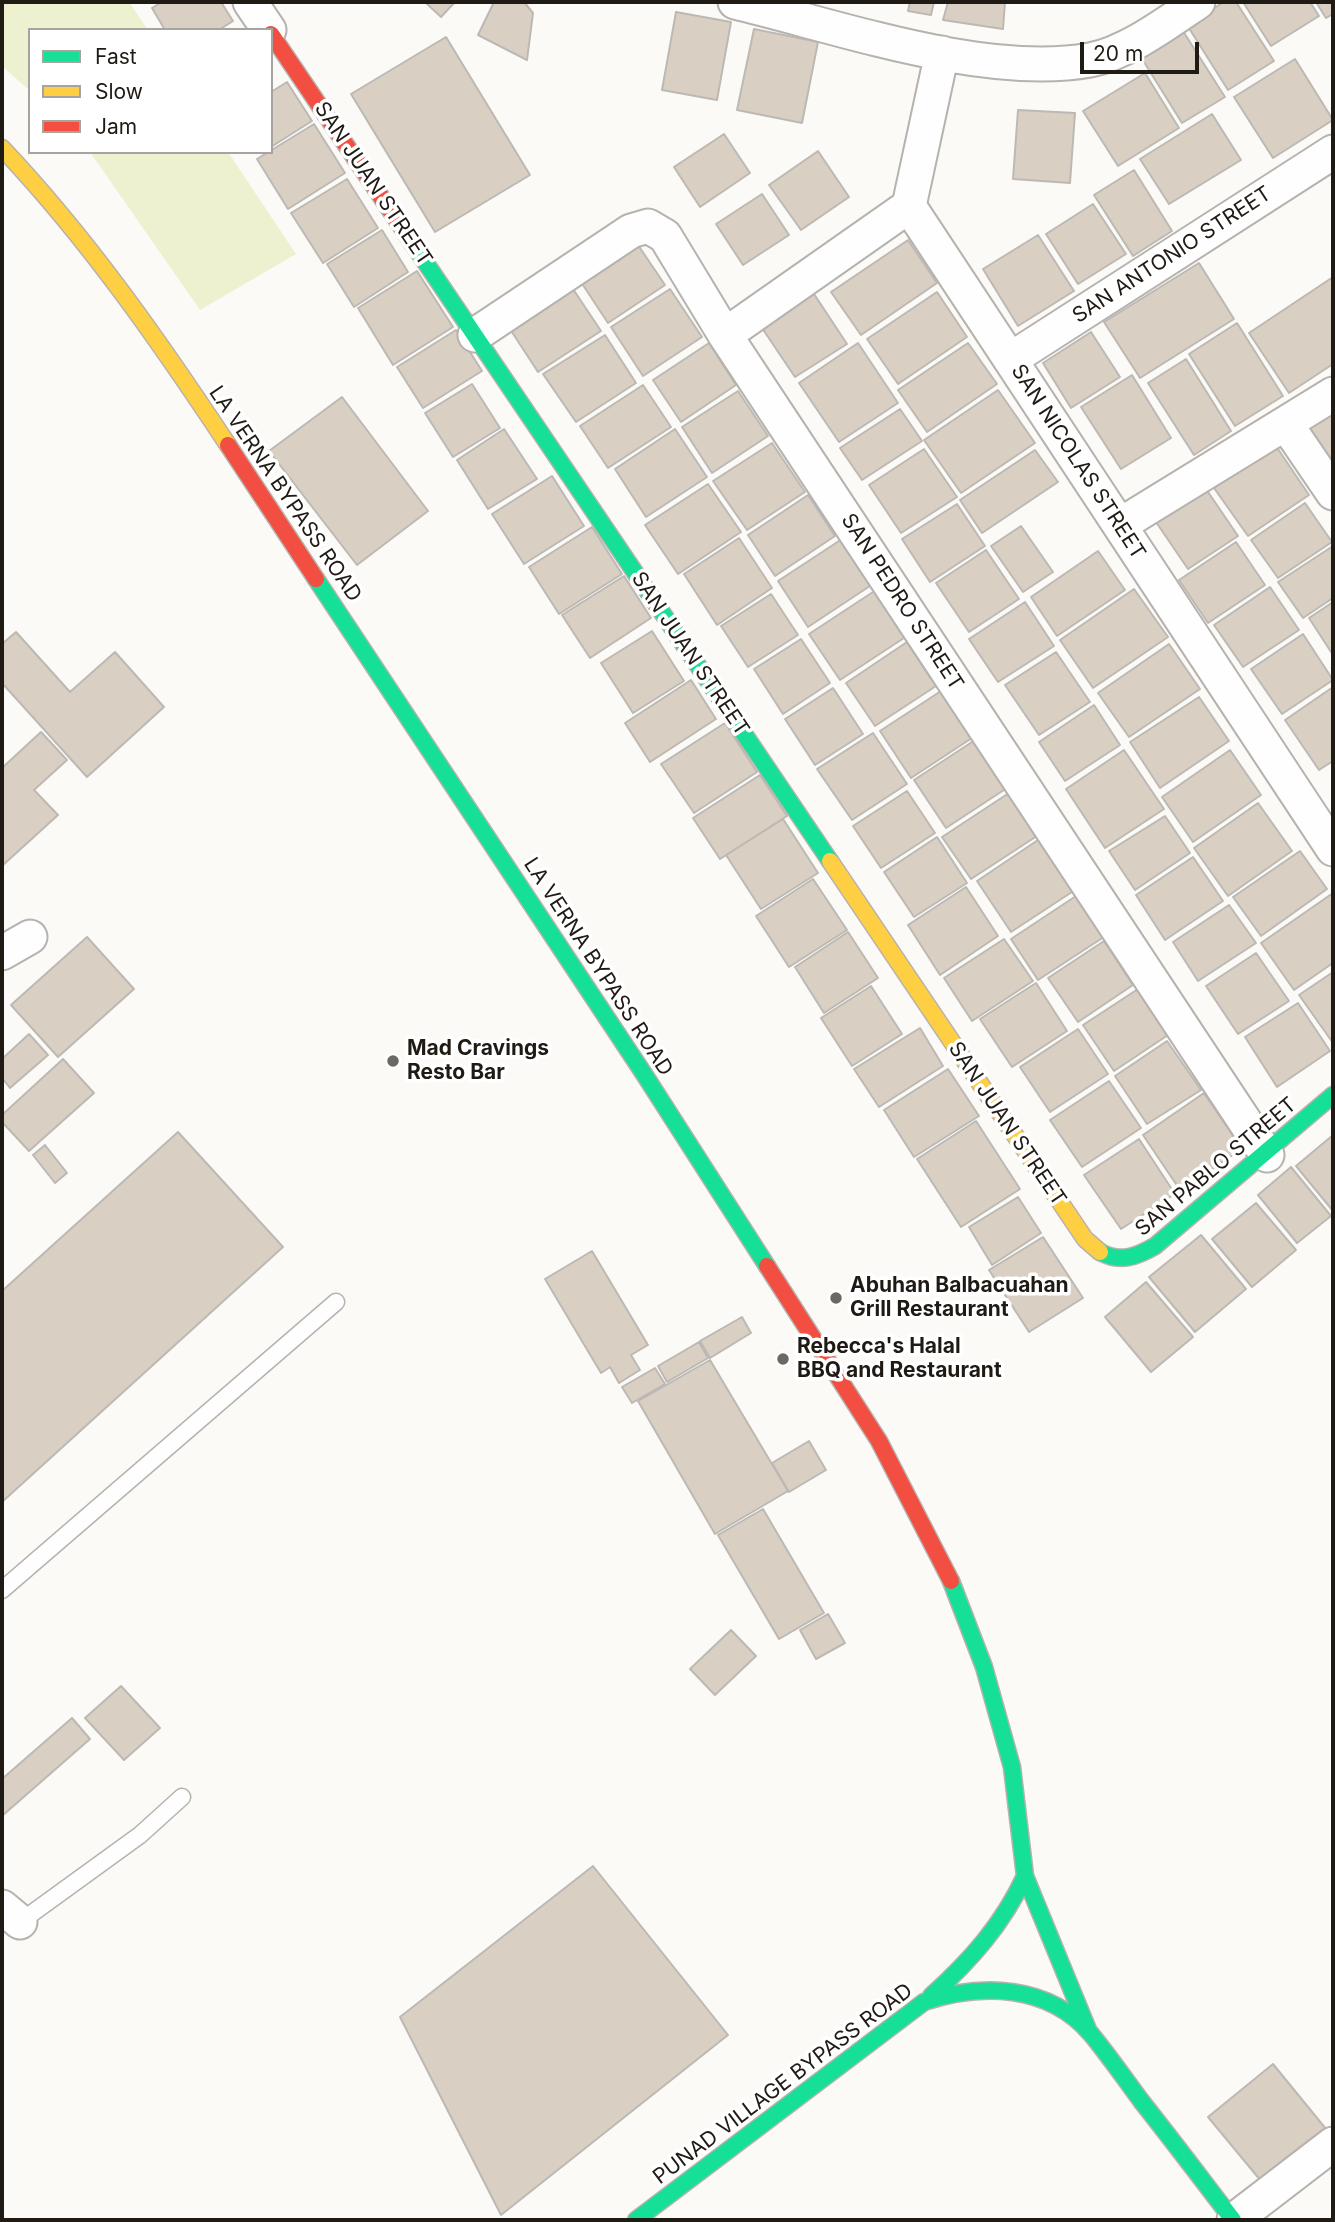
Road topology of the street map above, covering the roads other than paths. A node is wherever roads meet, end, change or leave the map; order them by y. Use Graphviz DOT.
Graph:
graph roads {
  1 [pos="250,2"];
  2 [pos="735,2"];
  3 [pos="1198,2"];
  4 [pos="267,28"];
  5 [pos="273,36"];
  6 [pos="942,53"];
  7 [pos="2,148"];
  8 [pos="1333,152"];
  9 [pos="909,206"];
  10 [pos="475,335"];
  11 [pos="725,335"];
  12 [pos="1011,359"];
  13 [pos="1333,394"];
  14 [pos="1286,424"];
  15 [pos="1333,493"];
  16 [pos="1120,525"];
  17 [pos="1333,847"];
  18 [pos="1333,1095"];
  19 [pos="1267,1155"];
  20 [pos="1119,1260"];
  21 [pos="336,1302"];
  22 [pos="2,1590"];
  23 [pos="182,1797"];
  24 [pos="1025,1876"];
  25 [pos="11,1914"];
  26 [pos="924,2002"];
  27 [pos="1089,2032"];
  28 [pos="1330,2154"];
  29 [pos="636,2220"];
  30 [pos="1234,2220"];
  1 -- 4 [label="street, SAN JUAN STREET"];
  2 -- 6 [label="street"];
  3 -- 6 [label="street"];
  5 -- 10 [label="street, SAN JUAN STREET"];
  6 -- 9 [label="street"];
  7 -- 24 [label="street, LA VERNA BYPASS ROAD"];
  8 -- 12 [label="street, SAN ANTONIO STREET"];
  9 -- 11 [label="street"];
  9 -- 12 [label="street, SAN NICOLAS STREET"];
  10 -- 11 [label="street, SAN PEDRO STREET"];
  10 -- 20 [label="street, SAN JUAN STREET"];
  11 -- 19 [label="street, SAN PEDRO STREET"];
  12 -- 16 [label="street, SAN NICOLAS STREET"];
  13 -- 14 [label="street"];
  14 -- 15 [label="street"];
  14 -- 16 [label="street"];
  16 -- 17 [label="street, SAN NICOLAS STREET"];
  18 -- 19 [label="street, SAN PABLO STREET"];
  19 -- 20 [label="street, SAN PABLO STREET"];
  21 -- 22 [label="lane"];
  23 -- 25 [label="lane"];
  24 -- 26 [label="street"];
  24 -- 27 [label="street, LA VERNA BYPASS ROAD"];
  26 -- 27 [label="street, PUNAD VILLAGE BYPASS ROAD"];
  26 -- 29 [label="street, PUNAD VILLAGE BYPASS ROAD"];
  27 -- 30 [label="street, PUNAD VILLAGE BYPASS ROAD"];
  28 -- 30 [label="street"];
}
